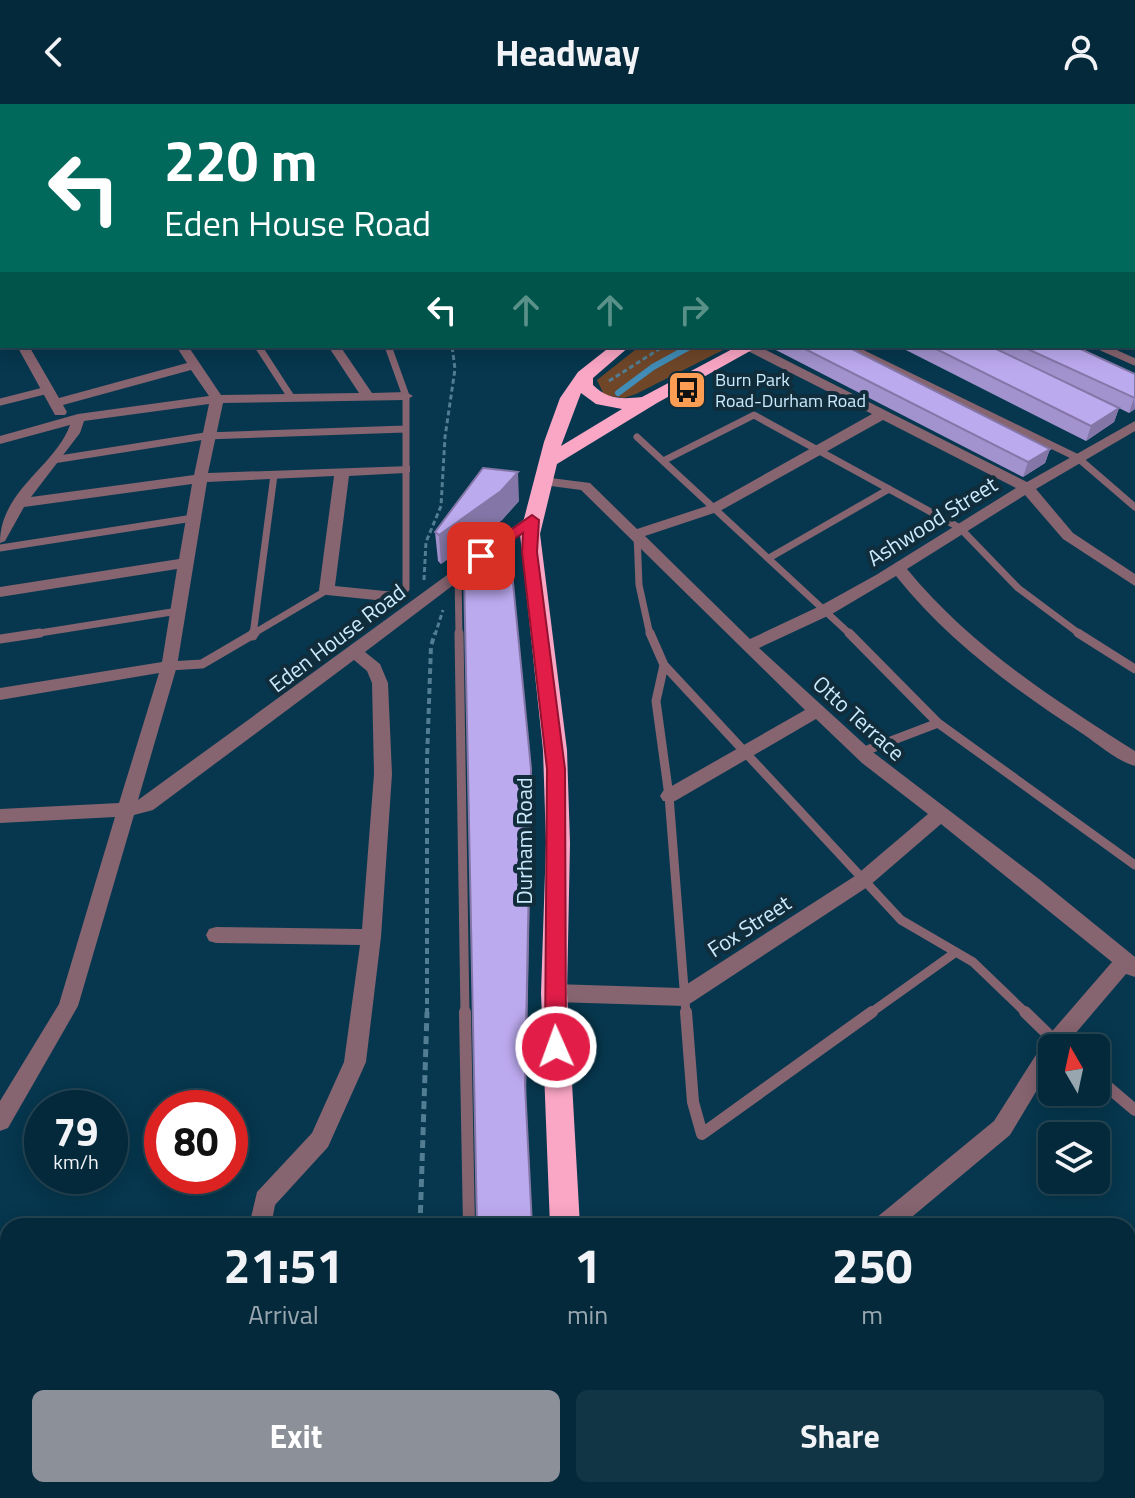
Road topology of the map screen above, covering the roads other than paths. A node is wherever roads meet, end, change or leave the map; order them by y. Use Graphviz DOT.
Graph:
graph roads {
  1 [pos="24,348"];
  2 [pos="183,348"];
  3 [pos="259,348"];
  4 [pos="335,348"];
  5 [pos="389,348"];
  6 [pos="619,348"];
  7 [pos="746,348"];
  8 [pos="754,348"];
  9 [pos="851,348"];
  10 [pos="1104,348"];
  11 [pos="1135,362"];
  12 [pos="195,365"];
  13 [pos="584,376"];
  14 [pos="48,390"];
  15 [pos="368,396"];
  16 [pos="406,396"];
  17 [pos="291,397"];
  18 [pos="217,399"];
  19 [pos="651,399"];
  20 [pos="0,402"];
  21 [pos="56,403"];
  22 [pos="883,414"];
  23 [pos="71,420"];
  24 [pos="1130,422"];
  25 [pos="405,429"];
  26 [pos="207,436"];
  27 [pos="637,437"];
  28 [pos="0,440"];
  29 [pos="818,450"];
  30 [pos="1078,458"];
  31 [pos="53,460"];
  32 [pos="663,461"];
  33 [pos="405,469"];
  34 [pos="547,470"];
  35 [pos="342,472"];
  36 [pos="274,475"];
  37 [pos="201,478"];
  38 [pos="1027,488"];
  39 [pos="889,489"];
  40 [pos="19,503"];
  41 [pos="1135,507"];
  42 [pos="715,508"];
  43 [pos="193,518"];
  44 [pos="532,520"];
  45 [pos="960,528"];
  46 [pos="637,534"];
  47 [pos="0,538"];
  48 [pos="0,548"];
  49 [pos="769,558"];
  50 [pos="186,563"];
  51 [pos="898,569"];
  52 [pos="458,573"];
  53 [pos="1135,581"];
  54 [pos="327,590"];
  55 [pos="0,592"];
  56 [pos="395,597"];
  57 [pos="826,610"];
  58 [pos="178,611"];
  59 [pos="253,636"];
  60 [pos="0,639"];
  61 [pos="748,647"];
  62 [pos="355,653"];
  63 [pos="664,665"];
  64 [pos="169,666"];
  65 [pos="1135,669"];
  66 [pos="0,694"];
  67 [pos="817,711"];
  68 [pos="938,723"];
  69 [pos="862,752"];
  70 [pos="746,753"];
  71 [pos="1135,760"];
  72 [pos="669,796"];
  73 [pos="126,810"];
  74 [pos="940,814"];
  75 [pos="0,816"];
  76 [pos="1135,865"];
  77 [pos="862,881"];
  78 [pos="216,935"];
  79 [pos="371,937"];
  80 [pos="956,952"];
  81 [pos="1130,965"];
  82 [pos="554,993"];
  83 [pos="684,997"];
  84 [pos="1047,1034"];
  85 [pos="1068,1034"];
  86 [pos="1038,1075"];
  87 [pos="1110,1089"];
  88 [pos="1135,1110"];
  89 [pos="0,1121"];
  90 [pos="262,1218"];
  91 [pos="469,1218"];
  92 [pos="565,1218"];
  93 [pos="894,1218"];
  1 -- 14 [label="street"];
  2 -- 12 [label="street"];
  3 -- 17 [label="lane"];
  4 -- 15 [label="street"];
  5 -- 16 [label="lane"];
  6 -- 13 [label="highway"];
  7 -- 19 [label="highway"];
  8 -- 22 [label="street"];
  9 -- 30 [label="lane"];
  10 -- 11 [label="lane"];
  12 -- 18 [label="street"];
  12 -- 21 [label="street"];
  13 -- 19 [label="highway"];
  13 -- 34 [label="highway, Durham Road"];
  14 -- 20 [label="lane"];
  14 -- 21 [label="street"];
  15 -- 16 [label="street"];
  15 -- 17 [label="street"];
  16 -- 25 [label="lane"];
  17 -- 18 [label="street"];
  18 -- 23 [label="street"];
  18 -- 26 [label="street"];
  19 -- 34 [label="highway"];
  21 -- 23 [label="street"];
  22 -- 29 [label="street"];
  22 -- 38 [label="street"];
  23 -- 28 [label="street"];
  23 -- 31 [label="street"];
  24 -- 30 [label="street, Ashwood Street"];
  25 -- 26 [label="lane"];
  25 -- 33 [label="lane"];
  26 -- 31 [label="lane"];
  26 -- 37 [label="street"];
  27 -- 32 [label="lane"];
  29 -- 32 [label="lane"];
  29 -- 39 [label="lane"];
  29 -- 42 [label="street"];
  30 -- 38 [label="street, Ashwood Street"];
  30 -- 41 [label="lane"];
  31 -- 40 [label="street"];
  32 -- 42 [label="lane"];
  33 -- 35 [label="street"];
  33 -- 56 [label="lane"];
  34 -- 44 [label="highway, Durham Road"];
  34 -- 46 [label="street, Otto Terrace"];
  35 -- 36 [label="street"];
  35 -- 54 [label="street"];
  36 -- 37 [label="street"];
  36 -- 59 [label="lane"];
  37 -- 40 [label="street"];
  37 -- 43 [label="street"];
  38 -- 45 [label="street, Ashwood Street"];
  38 -- 53 [label="street"];
  39 -- 45 [label="lane"];
  39 -- 49 [label="lane"];
  40 -- 47 [label="street"];
  42 -- 46 [label="street"];
  42 -- 49 [label="lane"];
  43 -- 48 [label="lane"];
  43 -- 50 [label="street"];
  44 -- 52 [label="street, Eden House Road"];
  44 -- 82 [label="highway, Durham Road"];
  45 -- 51 [label="street, Ashwood Street"];
  45 -- 65 [label="lane"];
  46 -- 61 [label="street, Otto Terrace"];
  46 -- 63 [label="lane"];
  49 -- 57 [label="lane"];
  50 -- 55 [label="street"];
  50 -- 58 [label="street"];
  51 -- 57 [label="street, Ashwood Street"];
  51 -- 71 [label="street"];
  52 -- 62 [label="street, Eden House Road"];
  52 -- 91 [label="lane"];
  54 -- 56 [label="street"];
  54 -- 59 [label="lane"];
  57 -- 61 [label="street, Ashwood Street"];
  57 -- 68 [label="lane"];
  58 -- 60 [label="lane"];
  58 -- 64 [label="street"];
  59 -- 64 [label="lane"];
  61 -- 67 [label="street, Otto Terrace"];
  62 -- 73 [label="street, Eden House Road"];
  62 -- 79 [label="street"];
  63 -- 70 [label="lane"];
  63 -- 72 [label="lane"];
  64 -- 66 [label="street"];
  64 -- 73 [label="street"];
  67 -- 69 [label="street, Otto Terrace"];
  67 -- 70 [label="street"];
  68 -- 69 [label="lane"];
  68 -- 76 [label="lane"];
  69 -- 74 [label="street, Otto Terrace"];
  70 -- 72 [label="street"];
  70 -- 77 [label="lane"];
  72 -- 83 [label="lane"];
  73 -- 75 [label="street, Eden House Road"];
  73 -- 89 [label="street"];
  74 -- 77 [label="street, Fox Street"];
  74 -- 81 [label="street, Otto Terrace"];
  77 -- 80 [label="lane"];
  77 -- 83 [label="street, Fox Street"];
  78 -- 79 [label="street"];
  79 -- 90 [label="street"];
  80 -- 83 [label="lane"];
  80 -- 84 [label="lane"];
  81 -- 85 [label="street"];
  82 -- 83 [label="street"];
  82 -- 92 [label="highway, Durham Road"];
  86 -- 93 [label="street"];
  87 -- 88 [label="lane"];
}
